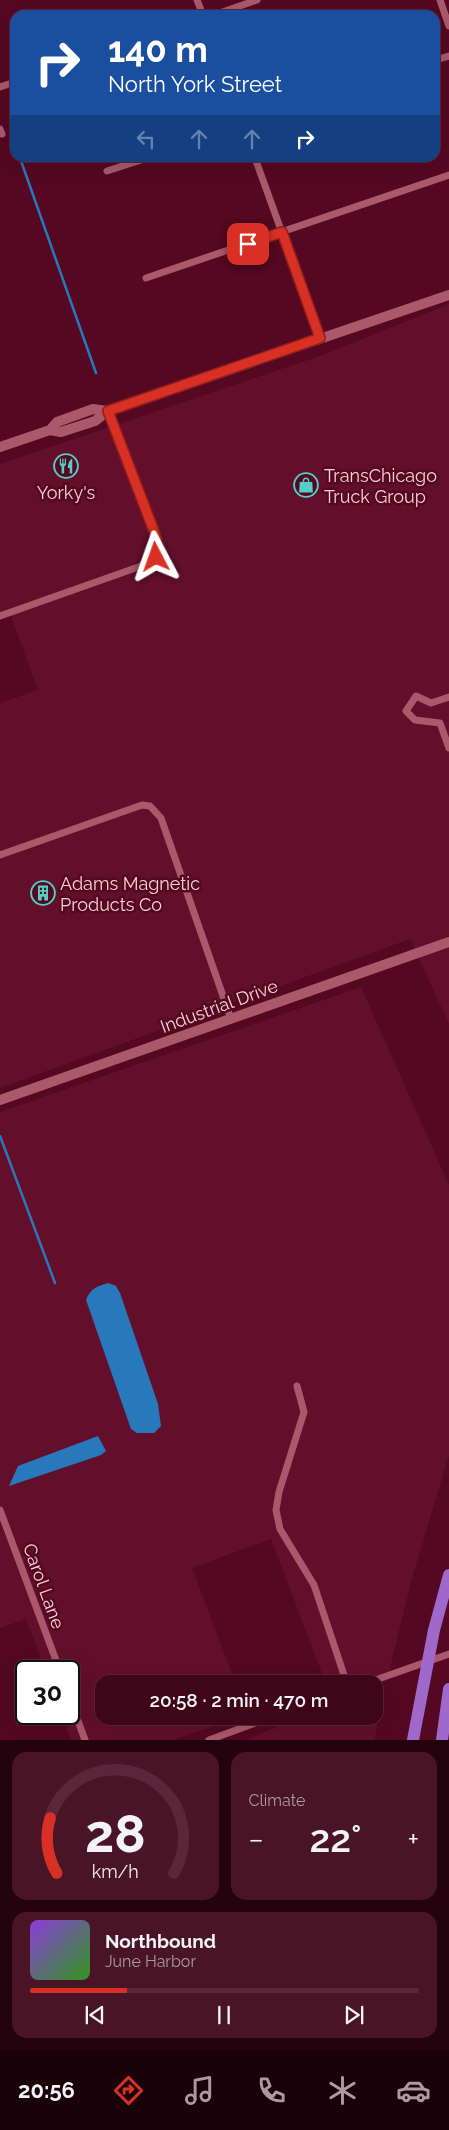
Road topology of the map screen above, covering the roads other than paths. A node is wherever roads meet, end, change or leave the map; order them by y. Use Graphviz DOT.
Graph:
graph roads {
  1 [pos="257,0"];
  2 [pos="440,0"];
  3 [pos="228,10"];
  4 [pos="449,26"];
  5 [pos="135,162"];
  6 [pos="256,162"];
  7 [pos="107,171"];
  8 [pos="449,175"];
  9 [pos="282,232"];
  10 [pos="146,278"];
  11 [pos="449,295"];
  12 [pos="320,338"];
  13 [pos="108,411"];
  14 [pos="0,446"];
  15 [pos="0,616"];
  16 [pos="449,697"];
  17 [pos="449,748"];
  18 [pos="0,855"];
  19 [pos="449,942"];
  20 [pos="231,1019"];
  21 [pos="0,1100"];
  22 [pos="297,1386"];
  23 [pos="0,1510"];
  24 [pos="449,1575"];
  25 [pos="449,1654"];
  26 [pos="56,1660"];
  27 [pos="344,1675"];
  28 [pos="383,1677"];
  29 [pos="449,1689"];
  30 [pos="80,1725"];
  31 [pos="250,1725"];
  32 [pos="85,1740"];
  33 [pos="209,1740"];
  34 [pos="414,1740"];
  35 [pos="442,1740"];
  1 -- 3 [label="street"];
  2 -- 4 [label="street"];
  5 -- 7 [label="street"];
  6 -- 9 [label="street"];
  8 -- 9 [label="street"];
  9 -- 10 [label="street"];
  9 -- 12 [label="street"];
  11 -- 12 [label="main road"];
  12 -- 13 [label="main road"];
  13 -- 14 [label="main road"];
  13 -- 15 [label="street"];
  16 -- 17 [label="street"];
  18 -- 20 [label="street"];
  19 -- 20 [label="main road, Industrial Drive"];
  20 -- 21 [label="main road, Industrial Drive"];
  22 -- 27 [label="street"];
  23 -- 26 [label="street, Carol Lane"];
  24 -- 34 [label="highway"];
  25 -- 28 [label="street"];
  29 -- 35 [label="highway"];
  30 -- 32 [label="street"];
  31 -- 33 [label="street"];
}
